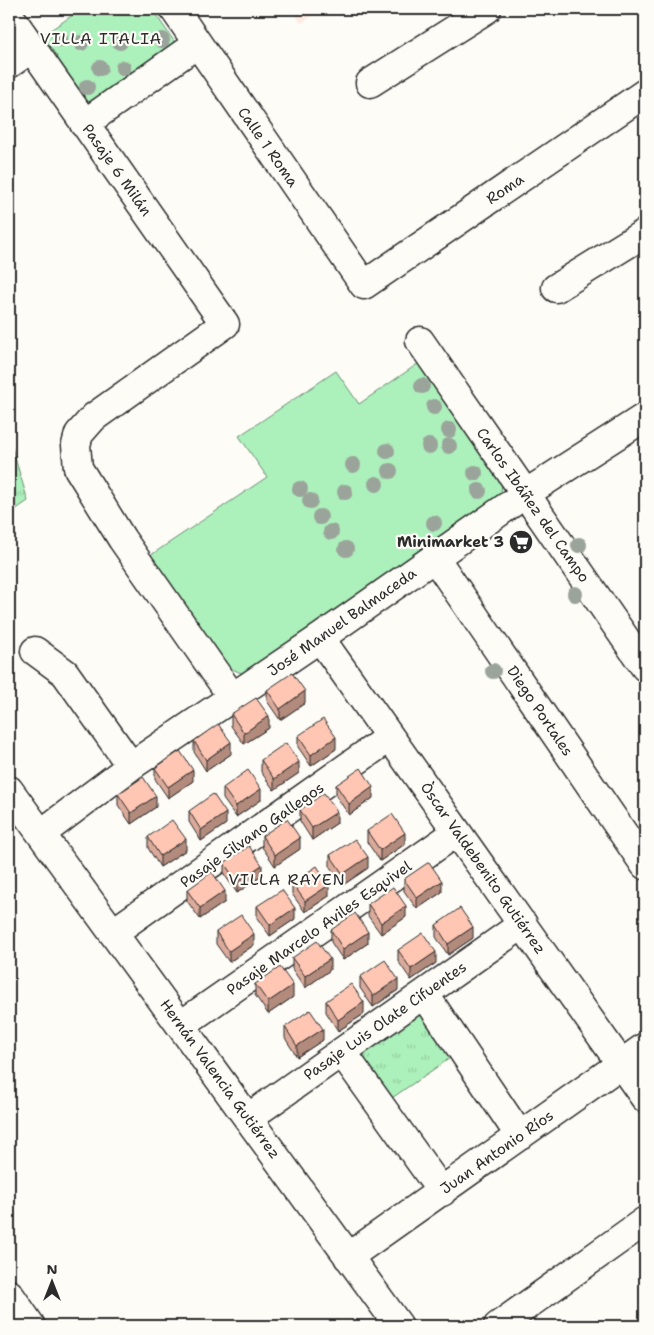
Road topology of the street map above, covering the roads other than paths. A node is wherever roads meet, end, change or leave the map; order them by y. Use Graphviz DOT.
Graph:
graph roads {
  1 [pos="174,9"];
  2 [pos="487,9"];
  3 [pos="9,15"];
  4 [pos="197,44"];
  5 [pos="32,48"];
  6 [pos="9,64"];
  7 [pos="370,83"];
  8 [pos="645,93"];
  9 [pos="84,124"];
  10 [pos="645,233"];
  11 [pos="364,285"];
  12 [pos="556,288"];
  13 [pos="420,341"];
  14 [pos="645,417"];
  15 [pos="525,494"];
  16 [pos="435,558"];
  17 [pos="320,638"];
  18 [pos="35,651"];
  19 [pos="645,667"];
  20 [pos="233,698"];
  21 [pos="390,737"];
  22 [pos="131,766"];
  23 [pos="9,790"];
  24 [pos="457,832"];
  25 [pos="42,833"];
  26 [pos="645,865"];
  27 [pos="523,924"];
  28 [pos="114,932"];
  29 [pos="425,995"];
  30 [pos="180,1025"];
  31 [pos="645,1047"];
  32 [pos="342,1052"];
  33 [pos="621,1064"];
  34 [pos="645,1098"];
  35 [pos="248,1118"];
  36 [pos="520,1136"];
  37 [pos="442,1192"];
  38 [pos="645,1221"];
  39 [pos="348,1257"];
  40 [pos="9,1294"];
  41 [pos="31,1326"];
  42 [pos="398,1326"];
  43 [pos="498,1326"];
  1 -- 4 [label="street, Calle 1 Roma"];
  2 -- 7 [label="street"];
  3 -- 5 [label="street, Pasaje 6 Milán"];
  4 -- 9 [label="street"];
  4 -- 11 [label="street, Calle 1 Roma"];
  5 -- 6 [label="street"];
  5 -- 9 [label="street, Pasaje 6 Milán"];
  8 -- 11 [label="street, Roma"];
  9 -- 20 [label="street, Pasaje 6 Milán"];
  10 -- 12 [label="street"];
  13 -- 15 [label="street, Carlos Ibáñez del Campo"];
  14 -- 15 [label="street, José Manuel Balmaceda"];
  15 -- 16 [label="street, José Manuel Balmaceda"];
  15 -- 19 [label="street, Carlos Ibáñez del Campo"];
  16 -- 17 [label="street, José Manuel Balmaceda"];
  16 -- 26 [label="street, Diego Portales"];
  17 -- 20 [label="street, José Manuel Balmaceda"];
  17 -- 21 [label="street, Òscar Valdebenito Gutiérrez"];
  18 -- 22 [label="street"];
  20 -- 22 [label="street, José Manuel Balmaceda"];
  21 -- 24 [label="street, Òscar Valdebenito Gutiérrez"];
  21 -- 28 [label="street, Pasaje Silvano Gallegos"];
  22 -- 25 [label="street, José Manuel Balmaceda"];
  23 -- 25 [label="street, Hernán Valencia Gutiérrez"];
  24 -- 27 [label="street, Òscar Valdebenito Gutiérrez"];
  24 -- 30 [label="street, Pasaje Marcelo Aviles Esquivel"];
  25 -- 28 [label="street, Hernán Valencia Gutiérrez"];
  27 -- 29 [label="street, Pasaje Luis Olate Cifuentes"];
  27 -- 33 [label="street, Òscar Valdebenito Gutiérrez"];
  28 -- 30 [label="street, Hernán Valencia Gutiérrez"];
  29 -- 32 [label="street, Pasaje Luis Olate Cifuentes"];
  29 -- 36 [label="street"];
  30 -- 35 [label="street, Hernán Valencia Gutiérrez"];
  31 -- 33 [label="street, Juan Antonio Ríos"];
  32 -- 35 [label="street, Pasaje Luis Olate Cifuentes"];
  32 -- 37 [label="street"];
  33 -- 34 [label="street, Òscar Valdebenito Gutiérrez"];
  33 -- 36 [label="street, Juan Antonio Ríos"];
  35 -- 39 [label="street, Hernán Valencia Gutiérrez"];
  36 -- 37 [label="street, Juan Antonio Ríos"];
  37 -- 39 [label="street, Juan Antonio Ríos"];
  38 -- 43 [label="street"];
  39 -- 42 [label="street, Hernán Valencia Gutiérrez"];
  40 -- 41 [label="street"];
}
